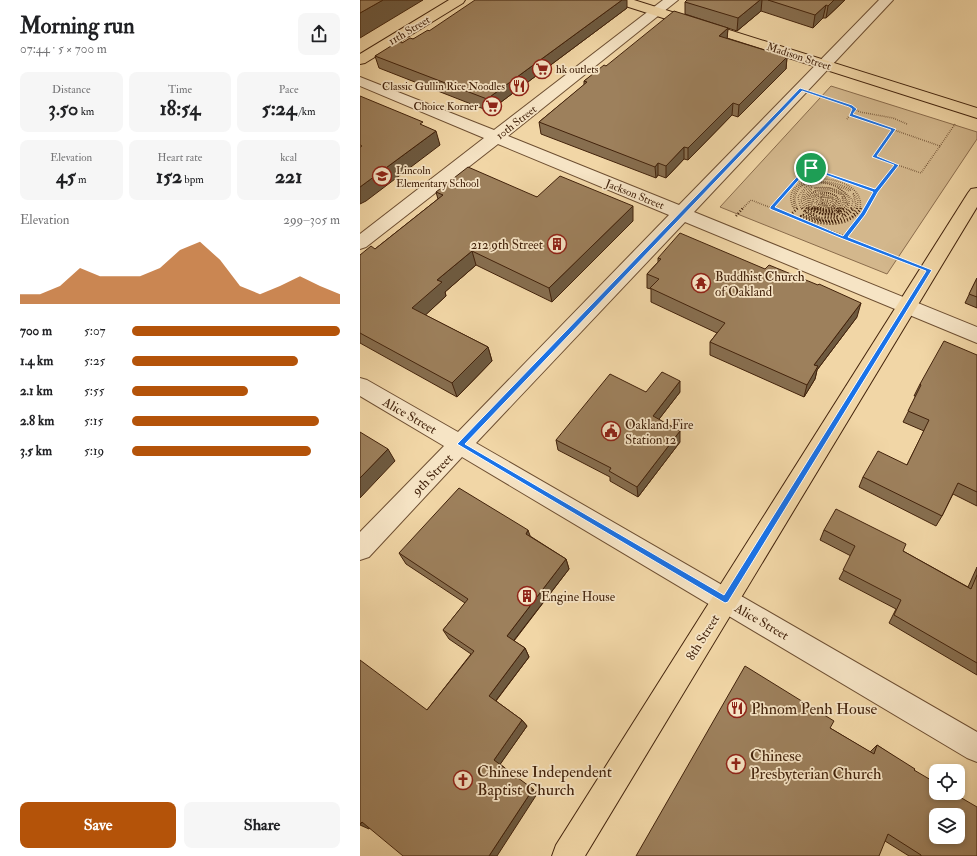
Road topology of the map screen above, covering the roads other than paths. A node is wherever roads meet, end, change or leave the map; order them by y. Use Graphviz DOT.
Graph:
graph roads {
  1 [pos="458,0"];
  2 [pos="621,0"];
  3 [pos="671,0"];
  4 [pos="886,0"];
  5 [pos="657,11"];
  6 [pos="360,60"];
  7 [pos="825,65"];
  8 [pos="360,81"];
  9 [pos="971,111"];
  10 [pos="496,137"];
  11 [pos="977,193"];
  12 [pos="683,214"];
  13 [pos="360,243"];
  14 [pos="907,306"];
  15 [pos="977,335"];
  16 [pos="360,386"];
  17 [pos="460,444"];
  18 [pos="360,549"];
  19 [pos="725,600"];
  20 [pos="977,748"];
  21 [pos="567,856"];
  1 -- 6 [label="main road, 11th Street"];
  2 -- 5 [label="main road, Madison Street"];
  3 -- 5 [label="street, 10th Street"];
  4 -- 7 [label="street, 9th Street"];
  5 -- 7 [label="main road, Madison Street"];
  5 -- 10 [label="street, 10th Street"];
  7 -- 9 [label="main road, Madison Street"];
  7 -- 12 [label="street, 9th Street"];
  8 -- 10 [label="street, Jackson Street"];
  10 -- 12 [label="street, Jackson Street"];
  10 -- 13 [label="street, 10th Street"];
  11 -- 14 [label="main road, 8th Street"];
  12 -- 14 [label="street, Jackson Street"];
  12 -- 17 [label="street, 9th Street"];
  14 -- 15 [label="street, Jackson Street"];
  14 -- 19 [label="main road, 8th Street"];
  16 -- 17 [label="street, Alice Street"];
  17 -- 18 [label="street, 9th Street"];
  17 -- 19 [label="street, Alice Street"];
  19 -- 20 [label="street, Alice Street"];
  19 -- 21 [label="main road, 8th Street"];
}
